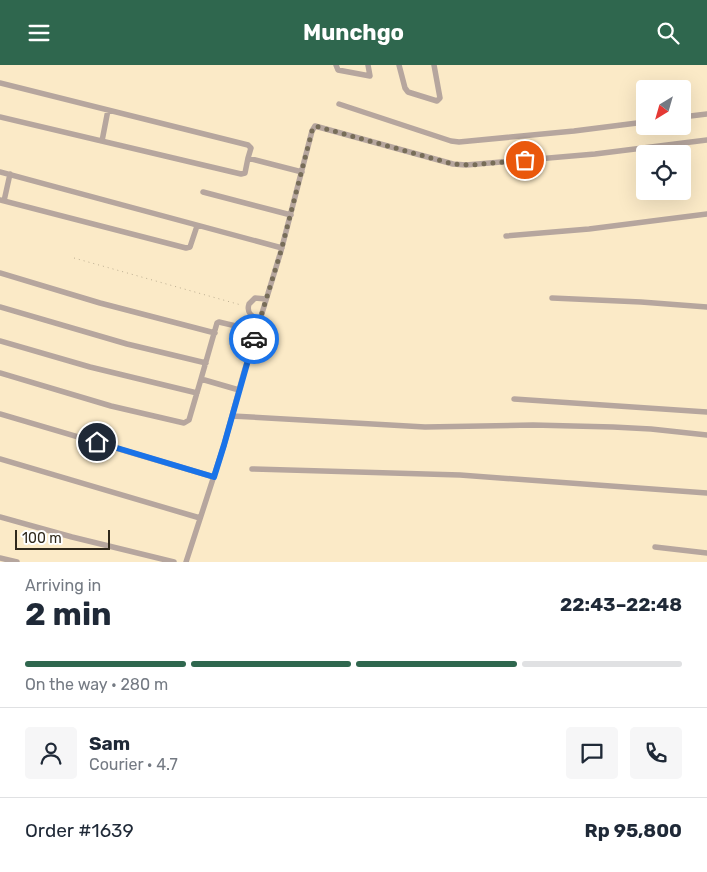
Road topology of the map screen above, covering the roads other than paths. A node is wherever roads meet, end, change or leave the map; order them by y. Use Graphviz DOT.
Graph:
graph roads {
  1 [pos="336,65"];
  2 [pos="368,65"];
  3 [pos="399,65"];
  4 [pos="434,65"];
  5 [pos="0,83"];
  6 [pos="339,104"];
  7 [pos="108,110"];
  8 [pos="707,114"];
  9 [pos="691,116"];
  10 [pos="0,117"];
  11 [pos="636,123"];
  12 [pos="707,140"];
  13 [pos="102,141"];
  14 [pos="248,158"];
  15 [pos="0,172"];
  16 [pos="302,172"];
  17 [pos="10,174"];
  18 [pos="203,192"];
  19 [pos="2,201"];
  20 [pos="707,214"];
  21 [pos="290,215"];
  22 [pos="197,226"];
  23 [pos="506,236"];
  24 [pos="282,248"];
  25 [pos="0,273"];
  26 [pos="552,298"];
  27 [pos="266,299"];
  28 [pos="0,307"];
  29 [pos="707,307"];
  30 [pos="260,320"];
  31 [pos="256,331"];
  32 [pos="215,333"];
  33 [pos="0,341"];
  34 [pos="206,363"];
  35 [pos="0,373"];
  36 [pos="201,379"];
  37 [pos="239,390"];
  38 [pos="197,393"];
  39 [pos="514,399"];
  40 [pos="707,412"];
  41 [pos="0,415"];
  42 [pos="232,416"];
  43 [pos="707,435"];
  44 [pos="0,459"];
  45 [pos="252,469"];
  46 [pos="214,477"];
  47 [pos="707,493"];
  48 [pos="0,517"];
  49 [pos="200,518"];
  50 [pos="655,547"];
  51 [pos="707,553"];
  52 [pos="0,558"];
  53 [pos="17,562"];
  54 [pos="174,562"];
  55 [pos="186,562"];
  1 -- 2 [label="street"];
  3 -- 4 [label="street"];
  5 -- 7 [label="street"];
  6 -- 11 [label="street"];
  7 -- 13 [label="street"];
  7 -- 14 [label="street"];
  8 -- 9 [label="street"];
  10 -- 13 [label="street"];
  12 -- 16 [label="street"];
  13 -- 14 [label="street"];
  14 -- 16 [label="street"];
  15 -- 17 [label="street"];
  16 -- 21 [label="street"];
  17 -- 19 [label="street"];
  17 -- 22 [label="street"];
  18 -- 21 [label="street"];
  19 -- 22 [label="street"];
  20 -- 23 [label="street"];
  21 -- 24 [label="street"];
  22 -- 24 [label="street"];
  24 -- 27 [label="street"];
  25 -- 32 [label="street"];
  26 -- 29 [label="street"];
  27 -- 30 [label="street"];
  27 -- 30 [label="street"];
  28 -- 34 [label="street"];
  30 -- 31 [label="street"];
  31 -- 32 [label="street"];
  31 -- 37 [label="street"];
  32 -- 34 [label="street"];
  33 -- 38 [label="street"];
  34 -- 36 [label="street"];
  35 -- 38 [label="street"];
  36 -- 37 [label="street"];
  36 -- 38 [label="street"];
  37 -- 42 [label="street"];
  39 -- 40 [label="street"];
  41 -- 46 [label="street"];
  42 -- 43 [label="street"];
  42 -- 46 [label="street"];
  44 -- 49 [label="street"];
  45 -- 47 [label="street"];
  46 -- 49 [label="street"];
  48 -- 54 [label="street"];
  49 -- 55 [label="street"];
  50 -- 51 [label="street"];
  52 -- 53 [label="street"];
}
